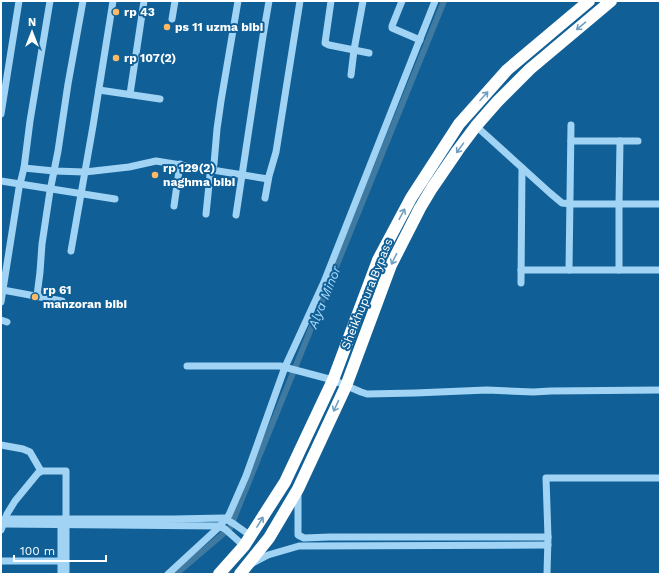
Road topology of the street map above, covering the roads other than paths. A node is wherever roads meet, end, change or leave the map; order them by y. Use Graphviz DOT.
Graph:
graph roads {
  1 [pos="19,1"];
  2 [pos="50,1"];
  3 [pos="83,1"];
  4 [pos="113,1"];
  5 [pos="144,1"];
  6 [pos="175,1"];
  7 [pos="238,1"];
  8 [pos="269,1"];
  9 [pos="300,1"];
  10 [pos="331,1"];
  11 [pos="363,1"];
  12 [pos="402,1"];
  13 [pos="435,1"];
  14 [pos="589,1"];
  15 [pos="610,1"];
  16 [pos="172,19"];
  17 [pos="420,40"];
  18 [pos="354,50"];
  19 [pos="369,53"];
  20 [pos="351,75"];
  21 [pos="99,90"];
  22 [pos="130,94"];
  23 [pos="160,99"];
  24 [pos="1,114"];
  25 [pos="571,125"];
  26 [pos="476,126"];
  27 [pos="571,141"];
  28 [pos="620,142"];
  29 [pos="638,142"];
  30 [pos="180,164"];
  31 [pos="24,168"];
  32 [pos="522,168"];
  33 [pos="212,169"];
  34 [pos="54,171"];
  35 [pos="85,172"];
  36 [pos="241,174"];
  37 [pos="268,179"];
  38 [pos="1,181"];
  39 [pos="20,184"];
  40 [pos="50,189"];
  41 [pos="81,194"];
  42 [pos="265,198"];
  43 [pos="115,199"];
  44 [pos="571,204"];
  45 [pos="619,204"];
  46 [pos="660,204"];
  47 [pos="174,206"];
  48 [pos="206,214"];
  49 [pos="236,215"];
  50 [pos="71,251"];
  51 [pos="522,270"];
  52 [pos="569,270"];
  53 [pos="619,270"];
  54 [pos="660,270"];
  55 [pos="522,283"];
  56 [pos="3,290"];
  57 [pos="37,296"];
  58 [pos="62,301"];
  59 [pos="1,302"];
  60 [pos="187,366"];
  61 [pos="286,367"];
  62 [pos="333,380"];
  63 [pos="346,386"];
  64 [pos="660,390"];
  65 [pos="1,445"];
  66 [pos="41,471"];
  67 [pos="660,478"];
  68 [pos="298,489"];
  69 [pos="230,521"];
  70 [pos="64,522"];
  71 [pos="3,524"];
  72 [pos="224,529"];
  73 [pos="548,537"];
  74 [pos="247,541"];
  75 [pos="548,545"];
  76 [pos="1,561"];
  77 [pos="64,561"];
  78 [pos="243,570"];
  79 [pos="61,574"];
  80 [pos="66,574"];
  81 [pos="168,574"];
  82 [pos="219,574"];
  83 [pos="548,574"];
  1 -- 24 [label="street"];
  2 -- 31 [label="street"];
  3 -- 34 [label="street"];
  4 -- 21 [label="street"];
  5 -- 22 [label="street"];
  6 -- 16 [label="street"];
  7 -- 33 [label="street"];
  8 -- 36 [label="street"];
  9 -- 37 [label="street"];
  10 -- 18 [label="street"];
  11 -- 18 [label="street"];
  12 -- 17 [label="street"];
  13 -- 17 [label="street"];
  62 -- 14 [label="highway, Sheikhupura Bypass, one-way"];
  15 -- 26 [label="highway, Sheikhupura Bypass, one-way"];
  17 -- 61 [label="street"];
  18 -- 19 [label="street"];
  18 -- 20 [label="street"];
  21 -- 22 [label="street"];
  21 -- 35 [label="street"];
  22 -- 23 [label="street"];
  25 -- 27 [label="street"];
  26 -- 32 [label="street"];
  26 -- 63 [label="highway, Sheikhupura Bypass, one-way"];
  27 -- 28 [label="street"];
  27 -- 44 [label="street"];
  28 -- 29 [label="street"];
  28 -- 45 [label="street"];
  30 -- 33 [label="street"];
  30 -- 35 [label="street"];
  30 -- 47 [label="street"];
  31 -- 34 [label="street"];
  31 -- 39 [label="street"];
  32 -- 44 [label="street"];
  32 -- 51 [label="street"];
  33 -- 36 [label="street"];
  33 -- 48 [label="street"];
  34 -- 35 [label="street"];
  34 -- 40 [label="street"];
  35 -- 41 [label="street"];
  36 -- 37 [label="street"];
  36 -- 49 [label="street"];
  37 -- 42 [label="street"];
  38 -- 39 [label="street"];
  39 -- 40 [label="street"];
  39 -- 56 [label="street"];
  40 -- 41 [label="street"];
  40 -- 57 [label="street"];
  41 -- 43 [label="street"];
  41 -- 50 [label="street"];
  44 -- 45 [label="street"];
  44 -- 52 [label="street"];
  45 -- 46 [label="street"];
  45 -- 53 [label="street"];
  51 -- 52 [label="street"];
  51 -- 55 [label="street"];
  52 -- 53 [label="street"];
  53 -- 54 [label="street"];
  56 -- 57 [label="street"];
  56 -- 59 [label="street"];
  57 -- 58 [label="street"];
  60 -- 61 [label="street"];
  61 -- 62 [label="street"];
  61 -- 69 [label="street"];
  62 -- 63 [label="street"];
  74 -- 62 [label="highway, Sheikhupura Bypass, one-way"];
  63 -- 64 [label="street"];
  63 -- 68 [label="highway, Sheikhupura Bypass, one-way"];
  65 -- 66 [label="street"];
  66 -- 70 [label="street"];
  66 -- 71 [label="street"];
  67 -- 73 [label="street"];
  68 -- 73 [label="street"];
  68 -- 78 [label="highway, Sheikhupura Bypass"];
  69 -- 70 [label="street"];
  69 -- 72 [label="street"];
  69 -- 74 [label="street"];
  70 -- 71 [label="street"];
  70 -- 72 [label="street"];
  70 -- 77 [label="street"];
  72 -- 74 [label="street"];
  72 -- 81 [label="street"];
  73 -- 75 [label="street"];
  74 -- 82 [label="highway, Sheikhupura Bypass"];
  75 -- 78 [label="street"];
  75 -- 83 [label="street"];
  76 -- 77 [label="street"];
  77 -- 79 [label="street"];
  77 -- 80 [label="street"];
}
